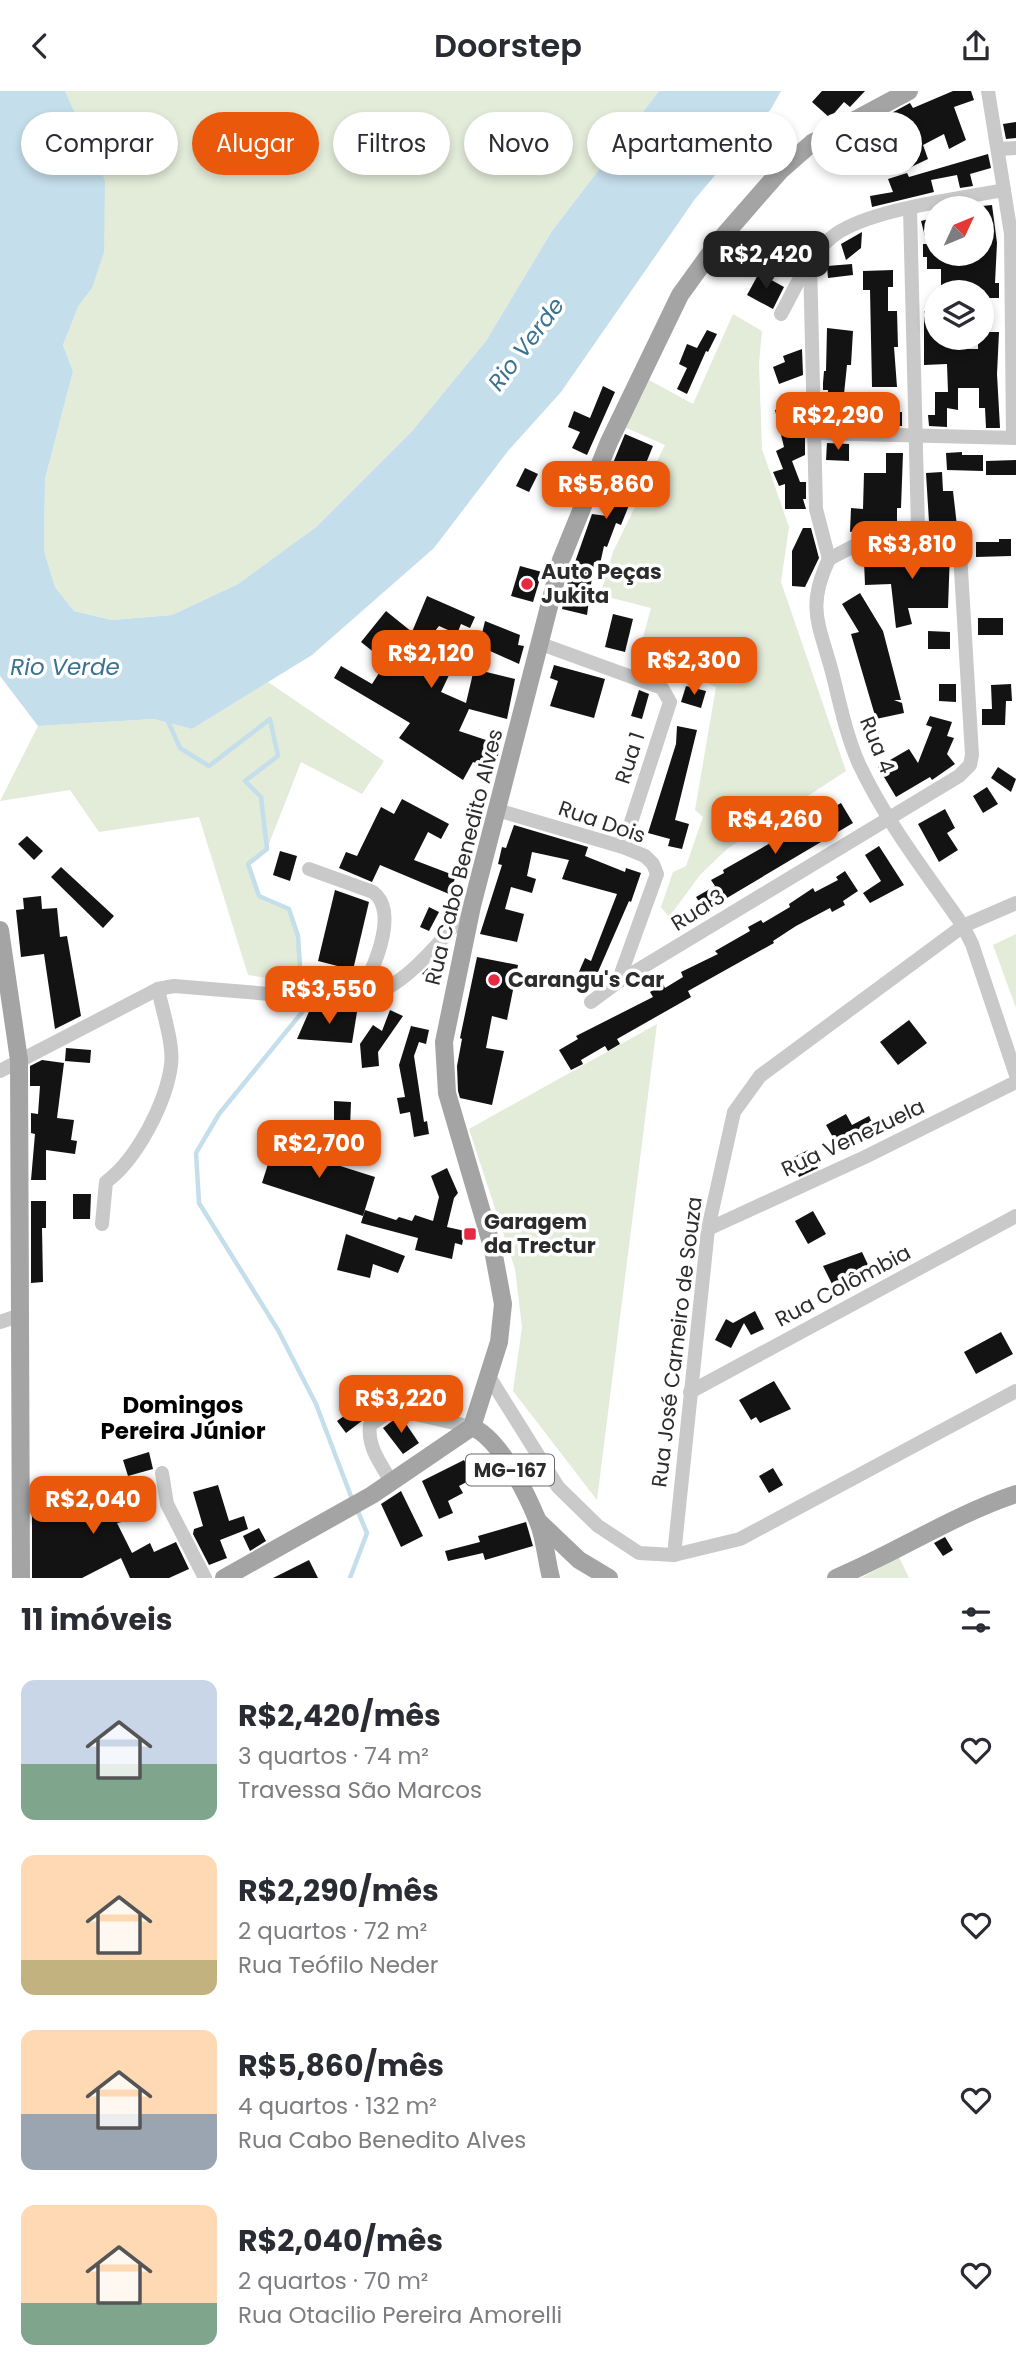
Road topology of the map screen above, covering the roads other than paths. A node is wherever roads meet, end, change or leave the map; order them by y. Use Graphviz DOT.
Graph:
graph roads {
  1 [pos="909,91"];
  2 [pos="988,91"];
  3 [pos="1016,148"];
  4 [pos="998,149"];
  5 [pos="1004,190"];
  6 [pos="910,209"];
  7 [pos="810,262"];
  8 [pos="1013,308"];
  9 [pos="781,314"];
  10 [pos="814,433"];
  11 [pos="915,436"];
  12 [pos="1014,438"];
  13 [pos="918,529"];
  14 [pos="829,559"];
  15 [pos="541,644"];
  16 [pos="497,810"];
  17 [pos="887,817"];
  18 [pos="623,847"];
  19 [pos="309,869"];
  20 [pos="1016,903"];
  21 [pos="472,906"];
  22 [pos="963,926"];
  23 [pos="0,930"];
  24 [pos="618,982"];
  25 [pos="158,989"];
  26 [pos="354,1001"];
  27 [pos="591,1002"];
  28 [pos="19,1060"];
  29 [pos="0,1071"];
  30 [pos="1016,1075"];
  31 [pos="1016,1082"];
  32 [pos="1016,1216"];
  33 [pos="102,1224"];
  34 [pos="708,1229"];
  35 [pos="21,1315"];
  36 [pos="0,1322"];
  37 [pos="488,1375"];
  38 [pos="1016,1391"];
  39 [pos="690,1392"];
  40 [pos="472,1427"];
  41 [pos="162,1473"];
  42 [pos="392,1483"];
  43 [pos="1016,1494"];
  44 [pos="538,1521"];
  45 [pos="674,1555"];
  46 [pos="20,1578"];
  47 [pos="205,1578"];
  48 [pos="224,1578"];
  49 [pos="551,1578"];
  50 [pos="608,1578"];
  51 [pos="836,1578"];
  1 -- 15 [label="main road, Rua Cabo Benedito Alves"];
  2 -- 4 [label="street"];
  3 -- 4 [label="street"];
  4 -- 5 [label="street"];
  5 -- 6 [label="street"];
  5 -- 8 [label="street"];
  6 -- 7 [label="street"];
  6 -- 11 [label="street"];
  7 -- 9 [label="street"];
  7 -- 10 [label="street"];
  8 -- 12 [label="street"];
  10 -- 11 [label="street"];
  10 -- 14 [label="street"];
  11 -- 12 [label="street"];
  11 -- 13 [label="street"];
  13 -- 14 [label="street"];
  13 -- 17 [label="street, Rua 3"];
  14 -- 17 [label="street, Rua 4"];
  15 -- 16 [label="main road, Rua Cabo Benedito Alves"];
  15 -- 18 [label="street, Rua 1"];
  16 -- 18 [label="street, Rua Dois"];
  16 -- 21 [label="main road, Rua Cabo Benedito Alves"];
  17 -- 22 [label="street, Rua 4"];
  17 -- 24 [label="street, Rua 3"];
  18 -- 24 [label="street, Rua Dois"];
  19 -- 26 [label="street"];
  20 -- 22 [label="street, Rua José Carneiro de Souza"];
  21 -- 26 [label="street"];
  21 -- 37 [label="main road, Rua Cabo Benedito Alves"];
  22 -- 30 [label="street"];
  22 -- 34 [label="street, Rua José Carneiro de Souza"];
  23 -- 28 [label="main road"];
  24 -- 27 [label="street, Rua 3"];
  25 -- 26 [label="street"];
  25 -- 28 [label="street"];
  25 -- 33 [label="street"];
  28 -- 29 [label="street"];
  28 -- 35 [label="main road"];
  31 -- 34 [label="street, Rua Venezuela"];
  32 -- 39 [label="street, Rua Colômbia"];
  34 -- 39 [label="street, Rua José Carneiro de Souza"];
  35 -- 36 [label="street"];
  35 -- 46 [label="main road"];
  37 -- 40 [label="main road, Rua Cabo Benedito Alves"];
  37 -- 45 [label="street"];
  38 -- 45 [label="street"];
  39 -- 45 [label="street, Rua José Carneiro de Souza"];
  40 -- 42 [label="main road, MG-167"];
  40 -- 42 [label="street"];
  40 -- 44 [label="main road, MG-167"];
  41 -- 47 [label="street"];
  42 -- 48 [label="main road, MG-167"];
  43 -- 51 [label="main road"];
  44 -- 49 [label="main road, MG-167"];
  44 -- 50 [label="main road"];
}
